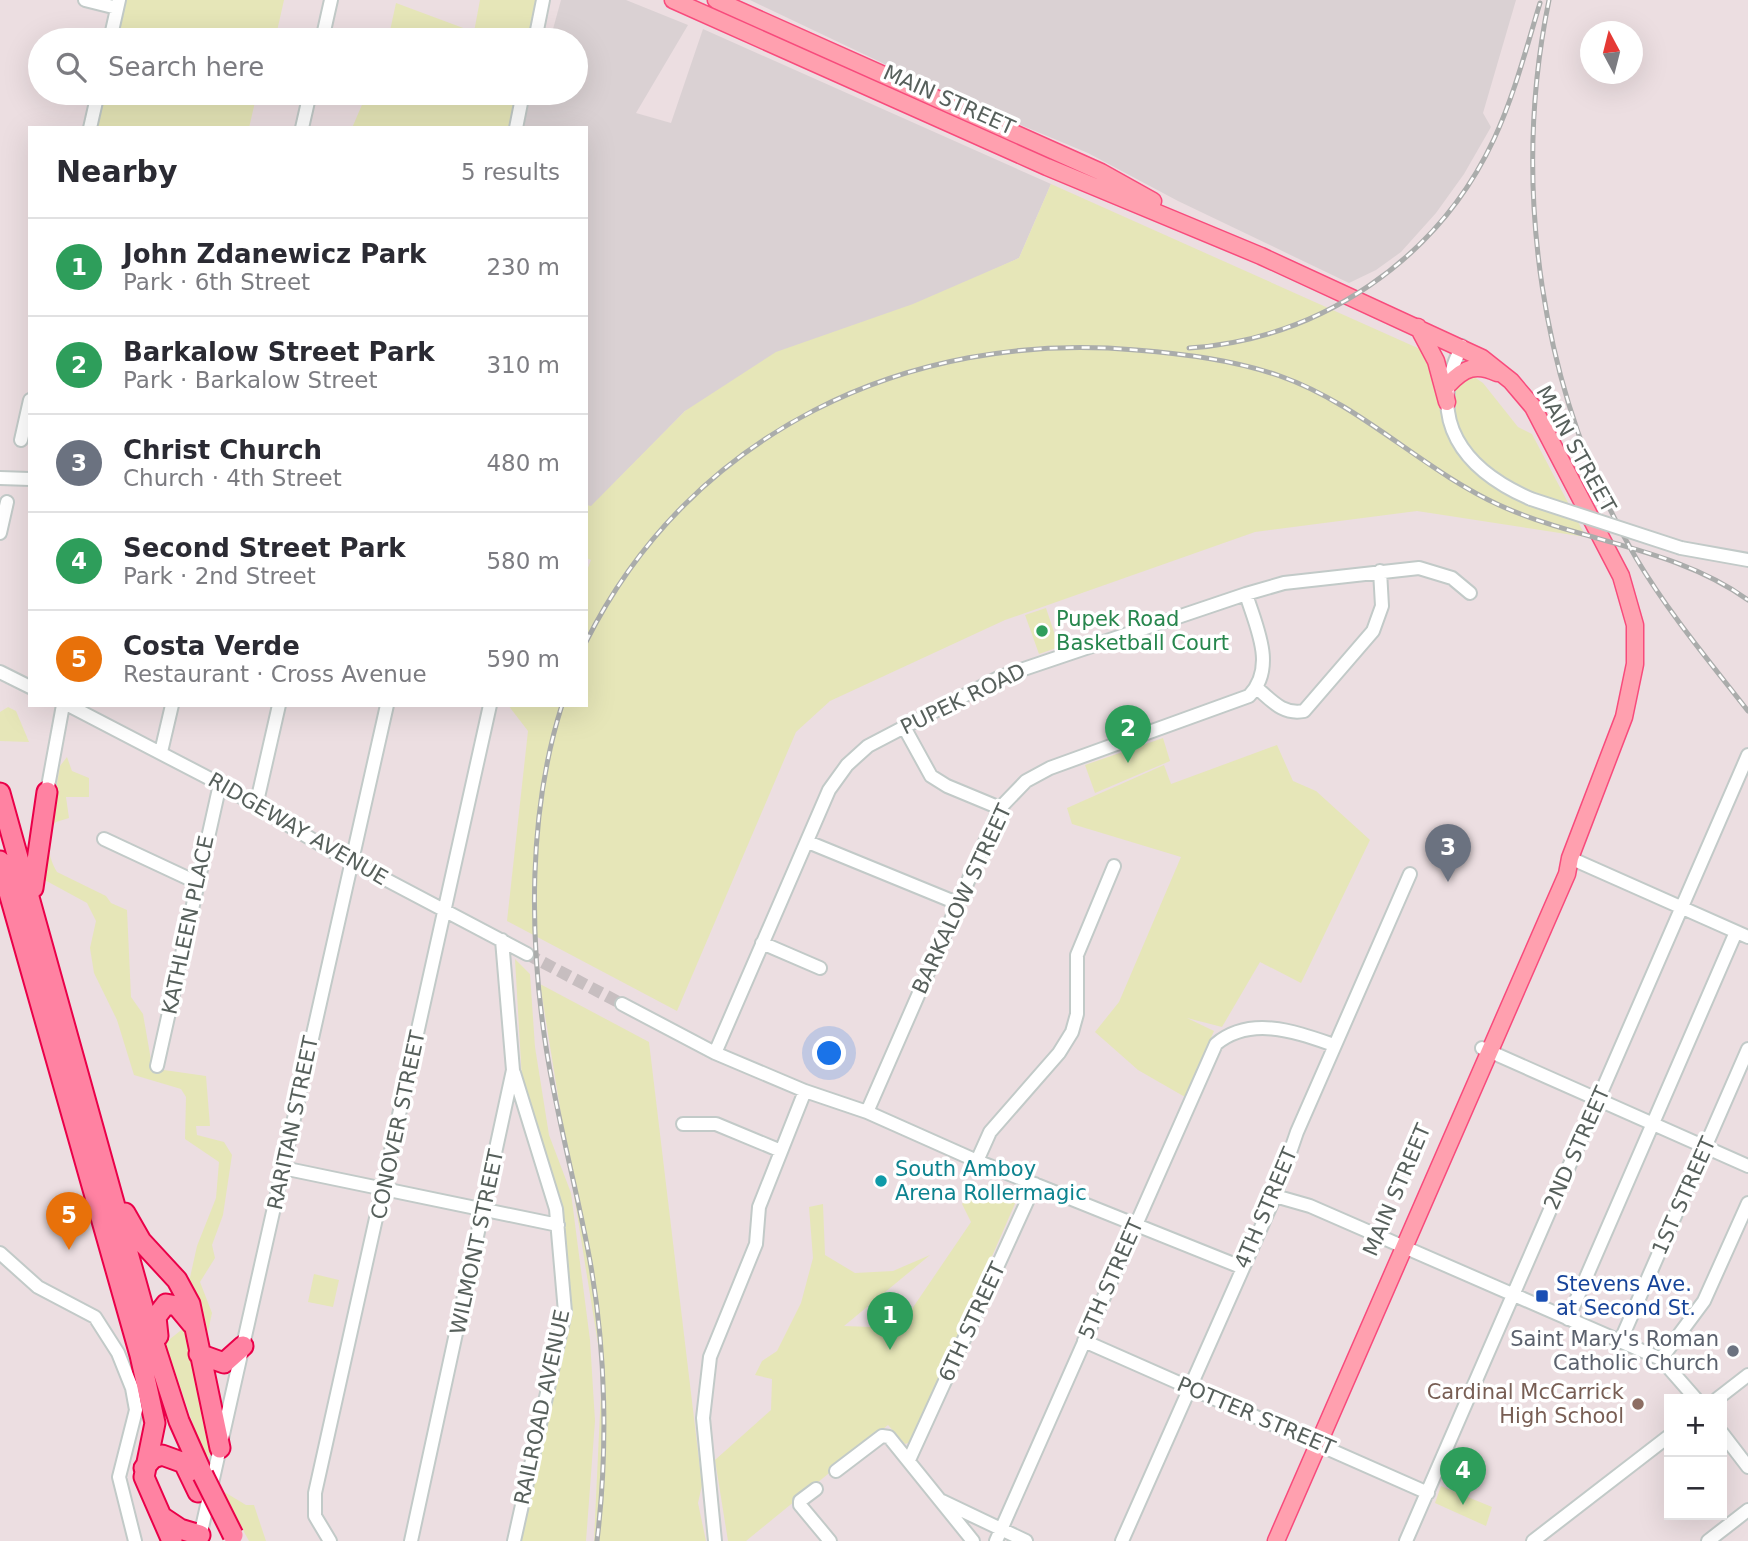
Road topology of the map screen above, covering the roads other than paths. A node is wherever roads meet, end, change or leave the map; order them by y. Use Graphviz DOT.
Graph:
graph roads {
  1 [pos="85,0"];
  2 [pos="331,0"];
  3 [pos="543,0"];
  4 [pos="673,0"];
  5 [pos="716,0"];
  6 [pos="118,4"];
  7 [pos="113,28"];
  8 [pos="325,28"];
  9 [pos="537,28"];
  10 [pos="95,105"];
  11 [pos="307,105"];
  12 [pos="521,105"];
  13 [pos="90,126"];
  14 [pos="302,126"];
  15 [pos="516,126"];
  16 [pos="1210,233"];
  17 [pos="1418,327"];
  18 [pos="1462,346"];
  19 [pos="1511,381"];
  20 [pos="1449,384"];
  21 [pos="1447,402"];
  22 [pos="28,409"];
  23 [pos="21,440"];
  24 [pos="0,478"];
  25 [pos="28,479"];
  26 [pos="7,502"];
  27 [pos="0,533"];
  28 [pos="1748,560"];
  29 [pos="1380,571"];
  30 [pos="1470,593"];
  31 [pos="1246,594"];
  32 [pos="0,672"];
  33 [pos="28,686"];
  34 [pos="1257,688"];
  35 [pos="66,707"];
  36 [pos="70,707"];
  37 [pos="172,707"];
  38 [pos="279,707"];
  39 [pos="387,707"];
  40 [pos="490,707"];
  41 [pos="904,727"];
  42 [pos="162,752"];
  43 [pos="1748,755"];
  44 [pos="220,784"];
  45 [pos="47,792"];
  46 [pos="0,793"];
  47 [pos="256,806"];
  48 [pos="1000,808"];
  49 [pos="104,839"];
  50 [pos="808,842"];
  51 [pos="1570,858"];
  52 [pos="0,861"];
  53 [pos="352,861"];
  54 [pos="1114,866"];
  55 [pos="1410,874"];
  56 [pos="196,882"];
  57 [pos="957,903"];
  58 [pos="1682,907"];
  59 [pos="445,909"];
  60 [pos="34,913"];
  61 [pos="1742,935"];
  62 [pos="502,940"];
  63 [pos="762,943"];
  64 [pos="527,954"];
  65 [pos="820,968"];
  66 [pos="622,1004"];
  67 [pos="1334,1045"];
  68 [pos="1748,1049"];
  69 [pos="1486,1050"];
  70 [pos="715,1054"];
  71 [pos="157,1066"];
  72 [pos="513,1070"];
  73 [pos="805,1091"];
  74 [pos="1599,1099"];
  75 [pos="867,1112"];
  76 [pos="683,1124"];
  77 [pos="1654,1124"];
  78 [pos="1705,1147"];
  79 [pos="781,1151"];
  80 [pos="977,1161"];
  81 [pos="1748,1166"];
  82 [pos="283,1168"];
  83 [pos="110,1180"];
  84 [pos="1035,1184"];
  85 [pos="384,1191"];
  86 [pos="1275,1196"];
  87 [pos="1748,1203"];
  88 [pos="484,1212"];
  89 [pos="1136,1223"];
  90 [pos="558,1225"];
  91 [pos="1401,1246"];
  92 [pos="0,1253"];
  93 [pos="1241,1268"];
  94 [pos="1513,1295"];
  95 [pos="1568,1319"];
  96 [pos="193,1325"];
  97 [pos="1084,1341"];
  98 [pos="1620,1342"];
  99 [pos="243,1346"];
  100 [pos="199,1354"];
  101 [pos="140,1355"];
  102 [pos="1661,1359"];
  103 [pos="1748,1375"];
  104 [pos="166,1384"];
  105 [pos="1189,1388"];
  106 [pos="1692,1394"];
  107 [pos="1723,1394"];
  108 [pos="1664,1440"];
  109 [pos="1727,1440"];
  110 [pos="1315,1442"];
  111 [pos="220,1448"];
  112 [pos="909,1460"];
  113 [pos="184,1463"];
  114 [pos="1748,1467"];
  115 [pos="144,1468"];
  116 [pos="836,1471"];
  117 [pos="201,1484"];
  118 [pos="816,1489"];
  119 [pos="1428,1493"];
  120 [pos="939,1499"];
  121 [pos="1748,1510"];
  122 [pos="162,1517"];
  123 [pos="1002,1528"];
  124 [pos="199,1538"];
  125 [pos="231,1539"];
  126 [pos="172,1540"];
  127 [pos="135,1541"];
  128 [pos="330,1541"];
  129 [pos="411,1541"];
  130 [pos="514,1541"];
  131 [pos="715,1541"];
  132 [pos="830,1541"];
  133 [pos="974,1541"];
  134 [pos="996,1541"];
  135 [pos="1026,1541"];
  136 [pos="1122,1541"];
  137 [pos="1267,1541"];
  138 [pos="1276,1541"];
  139 [pos="1406,1541"];
  140 [pos="1533,1541"];
  141 [pos="1708,1541"];
  1 -- 6 [label="street"];
  2 -- 8 [label="street"];
  3 -- 9 [label="street"];
  4 -- 16 [label="main road, MAIN STREET"];
  5 -- 16 [label="main road, MAIN STREET"];
  6 -- 7 [label="street"];
  10 -- 13 [label="street"];
  11 -- 14 [label="street"];
  12 -- 15 [label="street"];
  16 -- 17 [label="main road, MAIN STREET"];
  17 -- 18 [label="main road, MAIN STREET"];
  17 -- 21 [label="main road"];
  18 -- 19 [label="main road, MAIN STREET"];
  18 -- 20 [label="street"];
  19 -- 20 [label="main road"];
  19 -- 51 [label="main road, MAIN STREET"];
  20 -- 21 [label="street"];
  21 -- 28 [label="street, bridge"];
  22 -- 23 [label="street"];
  24 -- 25 [label="street"];
  26 -- 27 [label="street"];
  29 -- 30 [label="street, PUPEK ROAD"];
  29 -- 31 [label="street, PUPEK ROAD"];
  29 -- 34 [label="street"];
  31 -- 34 [label="street"];
  31 -- 41 [label="street, PUPEK ROAD"];
  32 -- 33 [label="street"];
  34 -- 48 [label="street, BARKALOW STREET"];
  35 -- 45 [label="street"];
  36 -- 42 [label="street, RIDGEWAY AVENUE"];
  37 -- 42 [label="street"];
  38 -- 47 [label="street"];
  39 -- 53 [label="street, RARITAN STREET"];
  40 -- 59 [label="street, CONOVER STREET"];
  41 -- 48 [label="street"];
  41 -- 50 [label="street, PUPEK ROAD"];
  42 -- 44 [label="street, RIDGEWAY AVENUE"];
  43 -- 58 [label="street, 2ND STREET"];
  44 -- 47 [label="street, RIDGEWAY AVENUE"];
  44 -- 56 [label="street, KATHLEEN PLACE"];
  45 -- 60 [label="highway"];
  46 -- 60 [label="highway"];
  47 -- 53 [label="street, RIDGEWAY AVENUE"];
  48 -- 57 [label="street, BARKALOW STREET"];
  49 -- 56 [label="street"];
  50 -- 57 [label="street"];
  50 -- 63 [label="street, PUPEK ROAD"];
  51 -- 58 [label="street"];
  51 -- 69 [label="main road, MAIN STREET"];
  52 -- 101 [label="highway"];
  53 -- 59 [label="street, RIDGEWAY AVENUE"];
  53 -- 82 [label="street, RARITAN STREET"];
  54 -- 80 [label="street"];
  55 -- 67 [label="street, 4TH STREET"];
  56 -- 71 [label="street, KATHLEEN PLACE"];
  57 -- 75 [label="street, BARKALOW STREET"];
  58 -- 61 [label="street"];
  58 -- 74 [label="street, 2ND STREET"];
  59 -- 62 [label="street, RIDGEWAY AVENUE"];
  59 -- 85 [label="street, CONOVER STREET"];
  60 -- 83 [label="highway"];
  61 -- 77 [label="street"];
  62 -- 64 [label="street, RIDGEWAY AVENUE"];
  62 -- 72 [label="street, WILMONT STREET"];
  63 -- 65 [label="street"];
  63 -- 70 [label="street, PUPEK ROAD"];
  66 -- 70 [label="street"];
  67 -- 86 [label="street, 4TH STREET"];
  67 -- 89 [label="street, 5TH STREET"];
  68 -- 78 [label="street, 1ST STREET"];
  69 -- 74 [label="street"];
  69 -- 91 [label="main road, MAIN STREET"];
  70 -- 73 [label="street"];
  72 -- 88 [label="street, WILMONT STREET"];
  72 -- 90 [label="street, RAILROAD AVENUE"];
  73 -- 75 [label="street"];
  73 -- 79 [label="street"];
  74 -- 77 [label="street"];
  74 -- 94 [label="street, 2ND STREET"];
  75 -- 80 [label="street"];
  76 -- 79 [label="street"];
  77 -- 78 [label="street"];
  77 -- 95 [label="street"];
  78 -- 81 [label="street"];
  78 -- 98 [label="street, 1ST STREET"];
  79 -- 131 [label="street"];
  80 -- 84 [label="street"];
  82 -- 85 [label="street"];
  82 -- 99 [label="street, RARITAN STREET"];
  83 -- 96 [label="highway"];
  83 -- 104 [label="highway"];
  84 -- 89 [label="street"];
  84 -- 112 [label="street, 6TH STREET"];
  85 -- 88 [label="street"];
  85 -- 128 [label="street, CONOVER STREET"];
  86 -- 91 [label="street"];
  86 -- 93 [label="street, 4TH STREET"];
  87 -- 102 [label="street"];
  88 -- 90 [label="street"];
  88 -- 129 [label="street, WILMONT STREET"];
  89 -- 93 [label="street"];
  89 -- 97 [label="street, 5TH STREET"];
  90 -- 130 [label="street, RAILROAD AVENUE"];
  91 -- 94 [label="street"];
  91 -- 110 [label="main road, MAIN STREET"];
  92 -- 127 [label="street"];
  93 -- 105 [label="street, 4TH STREET"];
  94 -- 95 [label="street"];
  94 -- 119 [label="street, 2ND STREET"];
  95 -- 98 [label="street"];
  96 -- 100 [label="highway"];
  96 -- 104 [label="highway"];
  97 -- 105 [label="street, POTTER STREET"];
  97 -- 123 [label="street, 5TH STREET"];
  98 -- 102 [label="street"];
  99 -- 100 [label="highway"];
  99 -- 111 [label="street, RARITAN STREET"];
  100 -- 111 [label="highway"];
  101 -- 113 [label="highway"];
  101 -- 115 [label="highway"];
  102 -- 106 [label="street"];
  103 -- 107 [label="street"];
  104 -- 117 [label="highway"];
  105 -- 110 [label="street, POTTER STREET"];
  105 -- 136 [label="street, 4TH STREET"];
  108 -- 140 [label="street"];
  109 -- 114 [label="street"];
  110 -- 119 [label="street, POTTER STREET"];
  110 -- 137 [label="main road, MAIN STREET"];
  110 -- 138 [label="main road, MAIN STREET"];
  111 -- 124 [label="street, RARITAN STREET"];
  112 -- 116 [label="street"];
  112 -- 120 [label="street"];
  113 -- 115 [label="highway"];
  113 -- 117 [label="highway"];
  115 -- 122 [label="highway"];
  117 -- 125 [label="highway, bridge"];
  118 -- 132 [label="street"];
  119 -- 139 [label="street, 2ND STREET"];
  120 -- 123 [label="street"];
  120 -- 133 [label="street"];
  121 -- 141 [label="street"];
  122 -- 124 [label="highway"];
  122 -- 126 [label="highway"];
  123 -- 134 [label="street, 5TH STREET"];
  123 -- 135 [label="street"];
}
